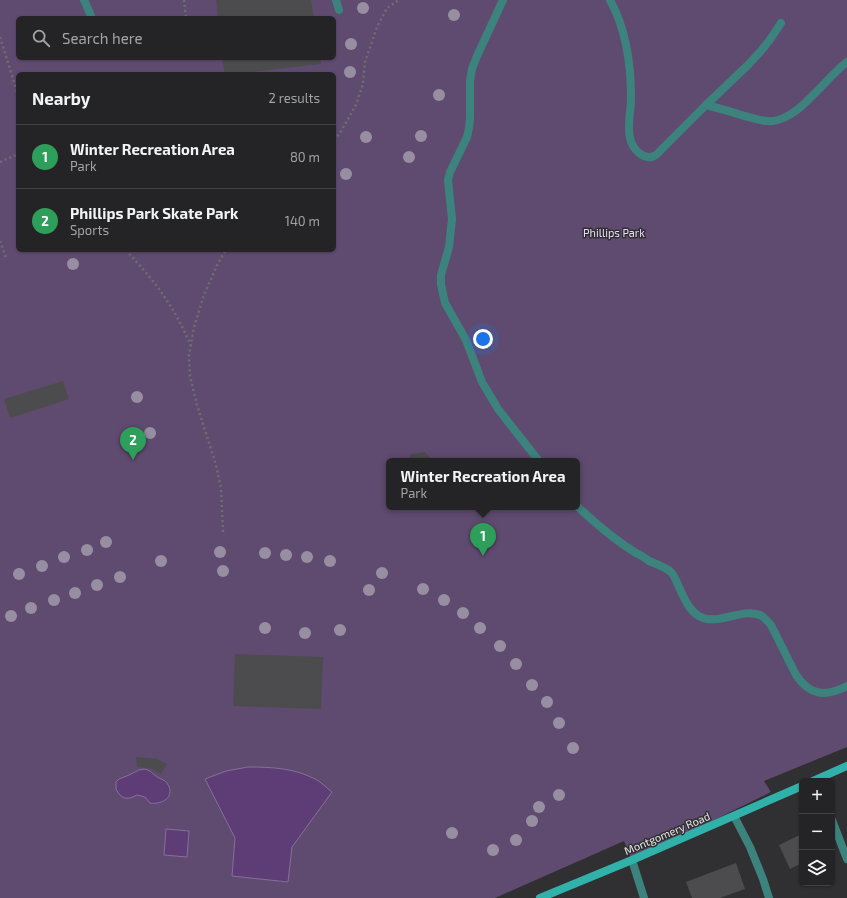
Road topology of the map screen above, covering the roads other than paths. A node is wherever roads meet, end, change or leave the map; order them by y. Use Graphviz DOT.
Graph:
graph roads {
  1 [pos="84,0"];
  2 [pos="336,0"];
  3 [pos="503,0"];
  4 [pos="610,0"];
  5 [pos="339,10"];
  6 [pos="91,16"];
  7 [pos="781,23"];
  8 [pos="847,62"];
  9 [pos="706,105"];
  10 [pos="537,458"];
  11 [pos="580,509"];
  12 [pos="847,686"];
  13 [pos="847,766"];
  14 [pos="823,778"];
  15 [pos="799,787"];
  16 [pos="734,816"];
  17 [pos="835,828"];
  18 [pos="847,859"];
  19 [pos="632,860"];
  20 [pos="540,898"];
  21 [pos="644,898"];
  22 [pos="769,898"];
  1 -- 6 [label="street"];
  2 -- 5 [label="street"];
  3 -- 10 [label="street"];
  4 -- 9 [label="street"];
  7 -- 9 [label="street"];
  8 -- 9 [label="street"];
  11 -- 12 [label="street"];
  13 -- 14 [label="street"];
  15 -- 16 [label="street, Montgomery Road"];
  16 -- 19 [label="street, Montgomery Road"];
  16 -- 22 [label="street"];
  17 -- 18 [label="street"];
  19 -- 20 [label="street, Montgomery Road"];
  19 -- 21 [label="street"];
}
